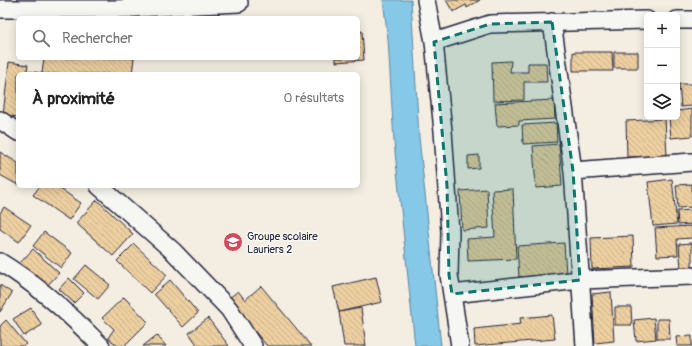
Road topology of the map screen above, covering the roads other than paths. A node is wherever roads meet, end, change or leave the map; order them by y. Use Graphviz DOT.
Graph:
graph roads {
  1 [pos="238,0"];
  2 [pos="426,0"];
  3 [pos="113,5"];
  4 [pos="0,9"];
  5 [pos="644,20"];
  6 [pos="680,20"];
  7 [pos="692,20"];
  8 [pos="552,22"];
  9 [pos="434,42"];
  10 [pos="0,120"];
  11 [pos="16,131"];
  12 [pos="692,162"];
  13 [pos="573,171"];
  14 [pos="101,188"];
  15 [pos="0,262"];
  16 [pos="692,276"];
  17 [pos="580,280"];
  18 [pos="452,294"];
  19 [pos="101,346"];
  20 [pos="253,346"];
  21 [pos="460,346"];
  22 [pos="585,346"];
  1 -- 3 [label="street"];
  2 -- 9 [label="street"];
  3 -- 4 [label="street"];
  5 -- 8 [label="street"];
  6 -- 7 [label="street"];
  8 -- 9 [label="street"];
  8 -- 13 [label="street"];
  9 -- 18 [label="street"];
  10 -- 11 [label="street"];
  12 -- 13 [label="street"];
  13 -- 17 [label="street"];
  14 -- 20 [label="street"];
  15 -- 19 [label="street"];
  16 -- 17 [label="street"];
  17 -- 18 [label="street"];
  17 -- 22 [label="street"];
  18 -- 21 [label="street"];
}
